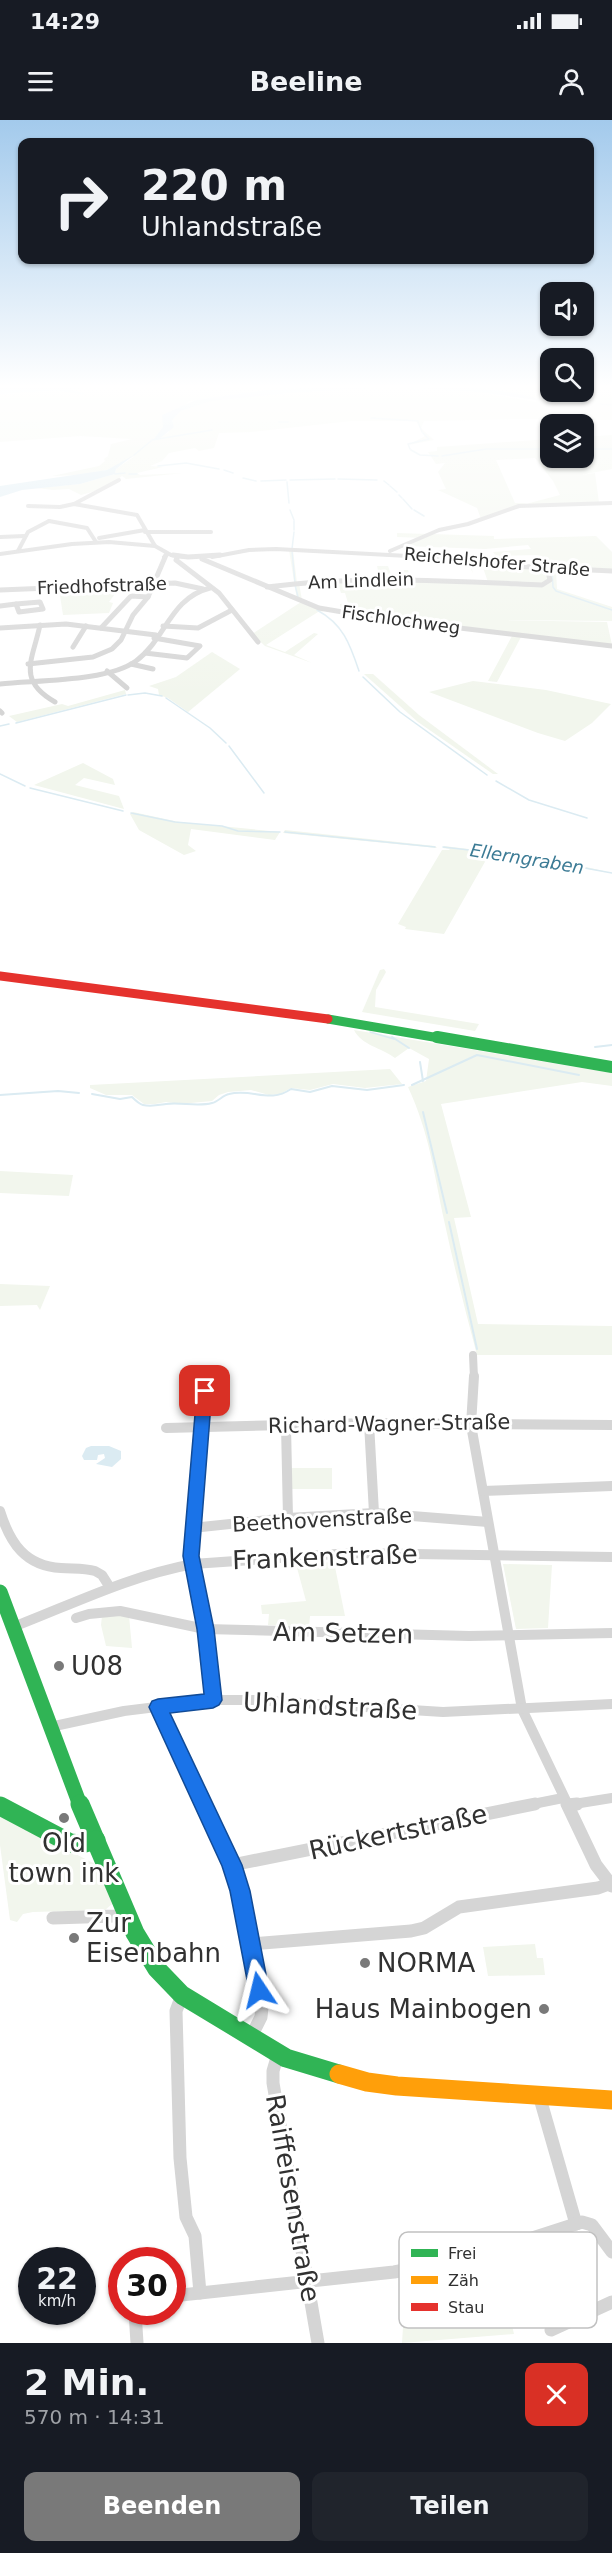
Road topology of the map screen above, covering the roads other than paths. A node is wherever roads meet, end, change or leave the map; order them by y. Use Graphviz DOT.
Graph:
graph roads {
  1 [pos="105,491"];
  2 [pos="612,503"];
  3 [pos="74,504"];
  4 [pos="28,506"];
  5 [pos="145,531"];
  6 [pos="212,532"];
  7 [pos="26,536"];
  8 [pos="0,537"];
  9 [pos="96,540"];
  10 [pos="155,546"];
  11 [pos="18,551"];
  12 [pos="384,553"];
  13 [pos="0,554"];
  14 [pos="166,556"];
  15 [pos="178,556"];
  16 [pos="200,558"];
  17 [pos="548,568"];
  18 [pos="612,571"];
  19 [pos="153,584"];
  20 [pos="266,587"];
  21 [pos="208,588"];
  22 [pos="0,590"];
  23 [pos="148,597"];
  24 [pos="16,604"];
  25 [pos="0,606"];
  26 [pos="232,610"];
  27 [pos="40,624"];
  28 [pos="86,626"];
  29 [pos="163,626"];
  30 [pos="0,628"];
  31 [pos="101,628"];
  32 [pos="124,631"];
  33 [pos="155,637"];
  34 [pos="258,642"];
  35 [pos="612,646"];
  36 [pos="73,647"];
  37 [pos="145,653"];
  38 [pos="28,664"];
  39 [pos="131,664"];
  40 [pos="153,669"];
  41 [pos="107,671"];
  42 [pos="31,680"];
  43 [pos="0,684"];
  44 [pos="127,688"];
  45 [pos="55,702"];
  46 [pos="0,971"];
  47 [pos="0,976"];
  48 [pos="29,980"];
  49 [pos="0,981"];
  50 [pos="341,1018"];
  51 [pos="368,1023"];
  52 [pos="612,1061"];
  53 [pos="612,1067"];
  54 [pos="473,1355"];
  55 [pos="205,1391"];
  56 [pos="369,1423"];
  57 [pos="471,1425"];
  58 [pos="612,1425"];
  59 [pos="202,1426"];
  60 [pos="286,1426"];
  61 [pos="166,1428"];
  62 [pos="612,1486"];
  63 [pos="483,1491"];
  64 [pos="0,1511"];
  65 [pos="374,1514"];
  66 [pos="288,1518"];
  67 [pos="488,1522"];
  68 [pos="192,1528"];
  69 [pos="494,1554"];
  70 [pos="612,1557"];
  71 [pos="193,1564"];
  72 [pos="109,1586"];
  73 [pos="0,1592"];
  74 [pos="76,1617"];
  75 [pos="13,1627"];
  76 [pos="206,1629"];
  77 [pos="612,1633"];
  78 [pos="509,1634"];
  79 [pos="213,1700"];
  80 [pos="612,1704"];
  81 [pos="158,1707"];
  82 [pos="522,1709"];
  83 [pos="50,1727"];
  84 [pos="612,1798"];
  85 [pos="566,1801"];
  86 [pos="0,1806"];
  87 [pos="96,1840"];
  88 [pos="232,1865"];
  89 [pos="611,1885"];
  90 [pos="126,1912"];
  91 [pos="53,1918"];
  92 [pos="250,1944"];
  93 [pos="182,1995"];
  94 [pos="251,2037"];
  95 [pos="278,2054"];
  96 [pos="538,2095"];
  97 [pos="612,2100"];
  98 [pos="576,2224"];
  99 [pos="553,2232"];
  100 [pos="612,2252"];
  101 [pos="399,2271"];
  102 [pos="308,2281"];
  103 [pos="200,2293"];
  104 [pos="186,2294"];
  105 [pos="612,2302"];
  106 [pos="597,2309"];
  107 [pos="136,2325"];
  108 [pos="555,2328"];
  109 [pos="551,2330"];
  110 [pos="137,2343"];
  111 [pos="318,2343"];
  1 -- 3 [label="street"];
  2 -- 12 [label="street"];
  3 -- 4 [label="street"];
  3 -- 5 [label="street"];
  5 -- 6 [label="street"];
  5 -- 9 [label="street"];
  5 -- 10 [label="street"];
  7 -- 8 [label="street"];
  7 -- 9 [label="street"];
  7 -- 11 [label="street"];
  9 -- 10 [label="street"];
  9 -- 11 [label="street"];
  10 -- 14 [label="street"];
  11 -- 13 [label="street"];
  12 -- 16 [label="street, Reichelshofer Straße"];
  12 -- 17 [label="street, Reichelshofer Straße"];
  14 -- 15 [label="street, Reichelshofer Straße"];
  14 -- 19 [label="street"];
  15 -- 16 [label="street, Reichelshofer Straße"];
  15 -- 21 [label="street"];
  16 -- 20 [label="street, Fischlochweg"];
  17 -- 18 [label="street, Reichelshofer Straße"];
  17 -- 20 [label="street, Am Lindlein"];
  19 -- 21 [label="street, Friedhofstraße"];
  19 -- 22 [label="street, Friedhofstraße"];
  19 -- 23 [label="street"];
  20 -- 35 [label="street, Fischlochweg"];
  21 -- 26 [label="street"];
  21 -- 29 [label="street"];
  23 -- 31 [label="street"];
  23 -- 32 [label="street"];
  24 -- 24 [label="street"];
  24 -- 25 [label="street"];
  26 -- 29 [label="street"];
  26 -- 34 [label="street"];
  27 -- 28 [label="street"];
  27 -- 30 [label="street"];
  27 -- 38 [label="street"];
  28 -- 31 [label="street"];
  28 -- 36 [label="street"];
  29 -- 33 [label="street"];
  31 -- 32 [label="street"];
  32 -- 33 [label="street"];
  32 -- 38 [label="street"];
  33 -- 37 [label="street"];
  33 -- 37 [label="street"];
  37 -- 39 [label="street"];
  38 -- 42 [label="street"];
  39 -- 40 [label="street"];
  39 -- 41 [label="street"];
  41 -- 42 [label="street"];
  41 -- 44 [label="street"];
  42 -- 43 [label="street"];
  42 -- 45 [label="street"];
  46 -- 50 [label="main road"];
  47 -- 48 [label="main road"];
  48 -- 49 [label="main road"];
  48 -- 50 [label="main road"];
  50 -- 51 [label="main road"];
  51 -- 52 [label="main road"];
  51 -- 53 [label="main road"];
  54 -- 57 [label="street"];
  55 -- 59 [label="street"];
  56 -- 57 [label="street, Richard-Wagner-Straße"];
  56 -- 60 [label="street, Richard-Wagner-Straße"];
  56 -- 65 [label="street"];
  57 -- 58 [label="street, Richard-Wagner-Straße"];
  57 -- 63 [label="street"];
  59 -- 60 [label="street, Richard-Wagner-Straße"];
  59 -- 61 [label="street, Richard-Wagner-Straße"];
  59 -- 68 [label="street"];
  60 -- 66 [label="street"];
  62 -- 63 [label="street"];
  63 -- 67 [label="street"];
  64 -- 72 [label="street"];
  65 -- 66 [label="street, Beethovenstraße"];
  65 -- 67 [label="street, Beethovenstraße"];
  66 -- 68 [label="street, Beethovenstraße"];
  67 -- 69 [label="street"];
  68 -- 71 [label="street"];
  69 -- 70 [label="street, Frankenstraße"];
  69 -- 71 [label="street, Frankenstraße"];
  69 -- 78 [label="street"];
  71 -- 72 [label="street, Frankenstraße"];
  71 -- 76 [label="street"];
  72 -- 75 [label="street, Frankenstraße"];
  73 -- 75 [label="main road"];
  74 -- 76 [label="street, Am Setzen"];
  75 -- 83 [label="main road"];
  76 -- 78 [label="street, Am Setzen"];
  76 -- 79 [label="street"];
  77 -- 78 [label="street, Am Setzen"];
  78 -- 82 [label="street"];
  79 -- 81 [label="street, Uhlandstraße"];
  79 -- 82 [label="street, Uhlandstraße"];
  80 -- 82 [label="street, Uhlandstraße"];
  81 -- 83 [label="street, Uhlandstraße"];
  81 -- 88 [label="street"];
  82 -- 85 [label="street"];
  83 -- 87 [label="main road"];
  84 -- 85 [label="street, Rückertstraße"];
  85 -- 88 [label="street, Rückertstraße"];
  85 -- 89 [label="street"];
  86 -- 87 [label="main road"];
  87 -- 90 [label="main road"];
  88 -- 92 [label="street"];
  89 -- 92 [label="street"];
  90 -- 91 [label="street"];
  90 -- 93 [label="main road"];
  92 -- 94 [label="street"];
  93 -- 94 [label="main road"];
  93 -- 103 [label="street"];
  94 -- 95 [label="main road"];
  95 -- 96 [label="main road"];
  95 -- 102 [label="street, Raiffeisenstraße"];
  96 -- 97 [label="main road"];
  96 -- 98 [label="street"];
  98 -- 99 [label="street"];
  98 -- 100 [label="street"];
  101 -- 102 [label="street"];
  102 -- 103 [label="street"];
  102 -- 111 [label="street, Raiffeisenstraße"];
  103 -- 104 [label="street"];
  105 -- 106 [label="street"];
  107 -- 110 [label="street"];
  108 -- 109 [label="street"];
}
